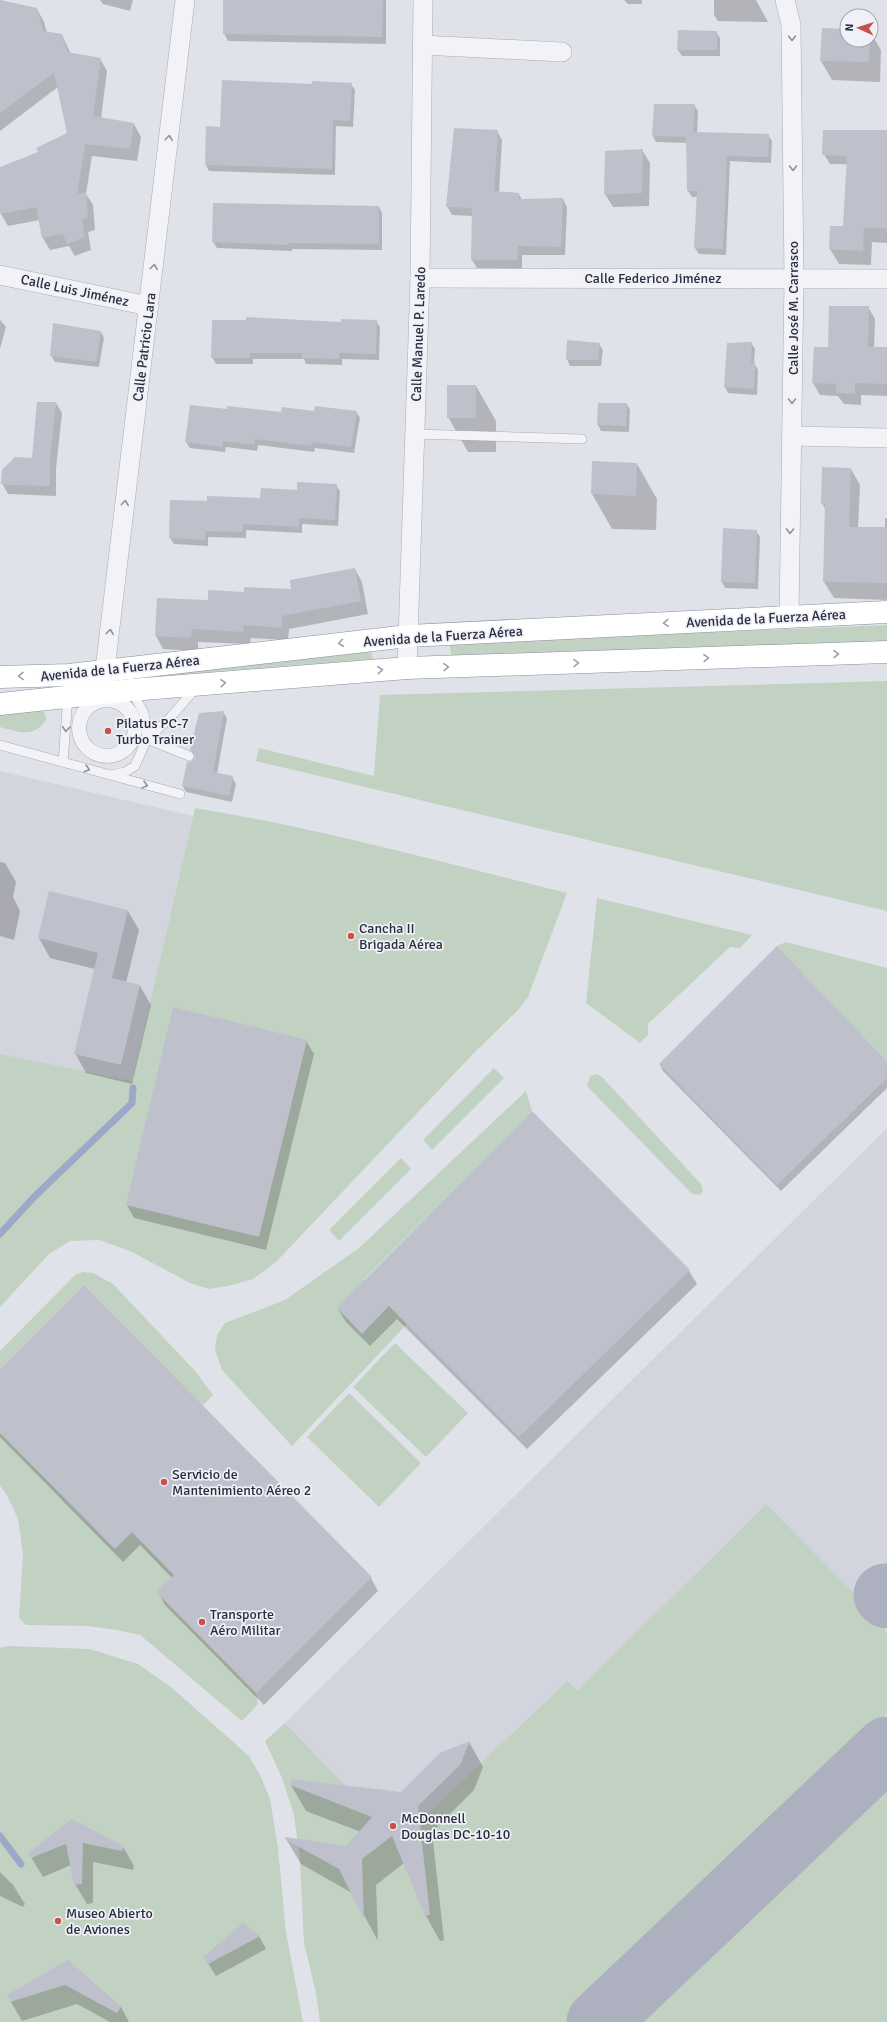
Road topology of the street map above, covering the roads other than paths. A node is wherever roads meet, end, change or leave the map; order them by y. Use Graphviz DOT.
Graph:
graph roads {
  1 [pos="185,0"];
  2 [pos="423,0"];
  3 [pos="785,0"];
  4 [pos="422,45"];
  5 [pos="562,52"];
  6 [pos="0,274"];
  7 [pos="420,278"];
  8 [pos="794,278"];
  9 [pos="887,279"];
  10 [pos="149,306"];
  11 [pos="414,434"];
  12 [pos="792,436"];
  13 [pos="887,438"];
  14 [pos="582,439"];
  15 [pos="887,612"];
  16 [pos="789,617"];
  17 [pos="408,636"];
  18 [pos="887,652"];
  19 [pos="407,668"];
  20 [pos="0,677"];
  21 [pos="124,683"];
  22 [pos="198,685"];
  23 [pos="69,686"];
  24 [pos="0,704"];
  25 [pos="147,738"];
  26 [pos="0,745"];
  27 [pos="189,756"];
  28 [pos="63,762"];
  29 [pos="110,775"];
  30 [pos="180,794"];
  10 -- 1 [label="street, Calle Patricio Lara, one-way"];
  2 -- 4 [label="street, Calle Manuel P. Laredo"];
  3 -- 8 [label="street, Calle José M. Carrasco, one-way"];
  4 -- 5 [label="street"];
  4 -- 7 [label="street, Calle Manuel P. Laredo"];
  6 -- 10 [label="street, Calle Luis Jiménez"];
  7 -- 8 [label="street, Calle Federico Jiménez"];
  7 -- 11 [label="street, Calle Manuel P. Laredo"];
  8 -- 9 [label="street, Calle Federico Jiménez"];
  8 -- 12 [label="street, Calle José M. Carrasco, one-way"];
  21 -- 10 [label="street, Calle Patricio Lara, one-way"];
  11 -- 14 [label="lane"];
  11 -- 17 [label="street, Calle Manuel P. Laredo"];
  12 -- 13 [label="street"];
  12 -- 16 [label="street, Calle José M. Carrasco, one-way"];
  15 -- 16 [label="highway, Avenida de la Fuerza Aérea"];
  16 -- 17 [label="highway, Avenida de la Fuerza Aérea, one-way"];
  17 -- 19 [label="street, Calle Manuel P. Laredo"];
  17 -- 21 [label="highway, Avenida de la Fuerza Aérea, one-way"];
  19 -- 18 [label="highway, Avenida de la Fuerza Aérea, one-way"];
  22 -- 19 [label="highway, Avenida de la Fuerza Aérea, one-way"];
  23 -- 20 [label="highway, Avenida de la Fuerza Aérea, one-way"];
  21 -- 21 [label="street"];
  21 -- 22 [label="highway, Avenida de la Fuerza Aérea"];
  21 -- 23 [label="highway, Avenida de la Fuerza Aérea"];
  21 -- 23 [label="highway, Avenida de la Fuerza Aérea"];
  21 -- 25 [label="lane"];
  22 -- 25 [label="lane"];
  23 -- 24 [label="highway, Avenida de la Fuerza Aérea"];
  23 -- 28 [label="lane, one-way"];
  25 -- 27 [label="lane"];
  25 -- 29 [label="lane"];
  26 -- 28 [label="lane"];
  28 -- 29 [label="lane, one-way"];
  29 -- 30 [label="lane, one-way"];
}
